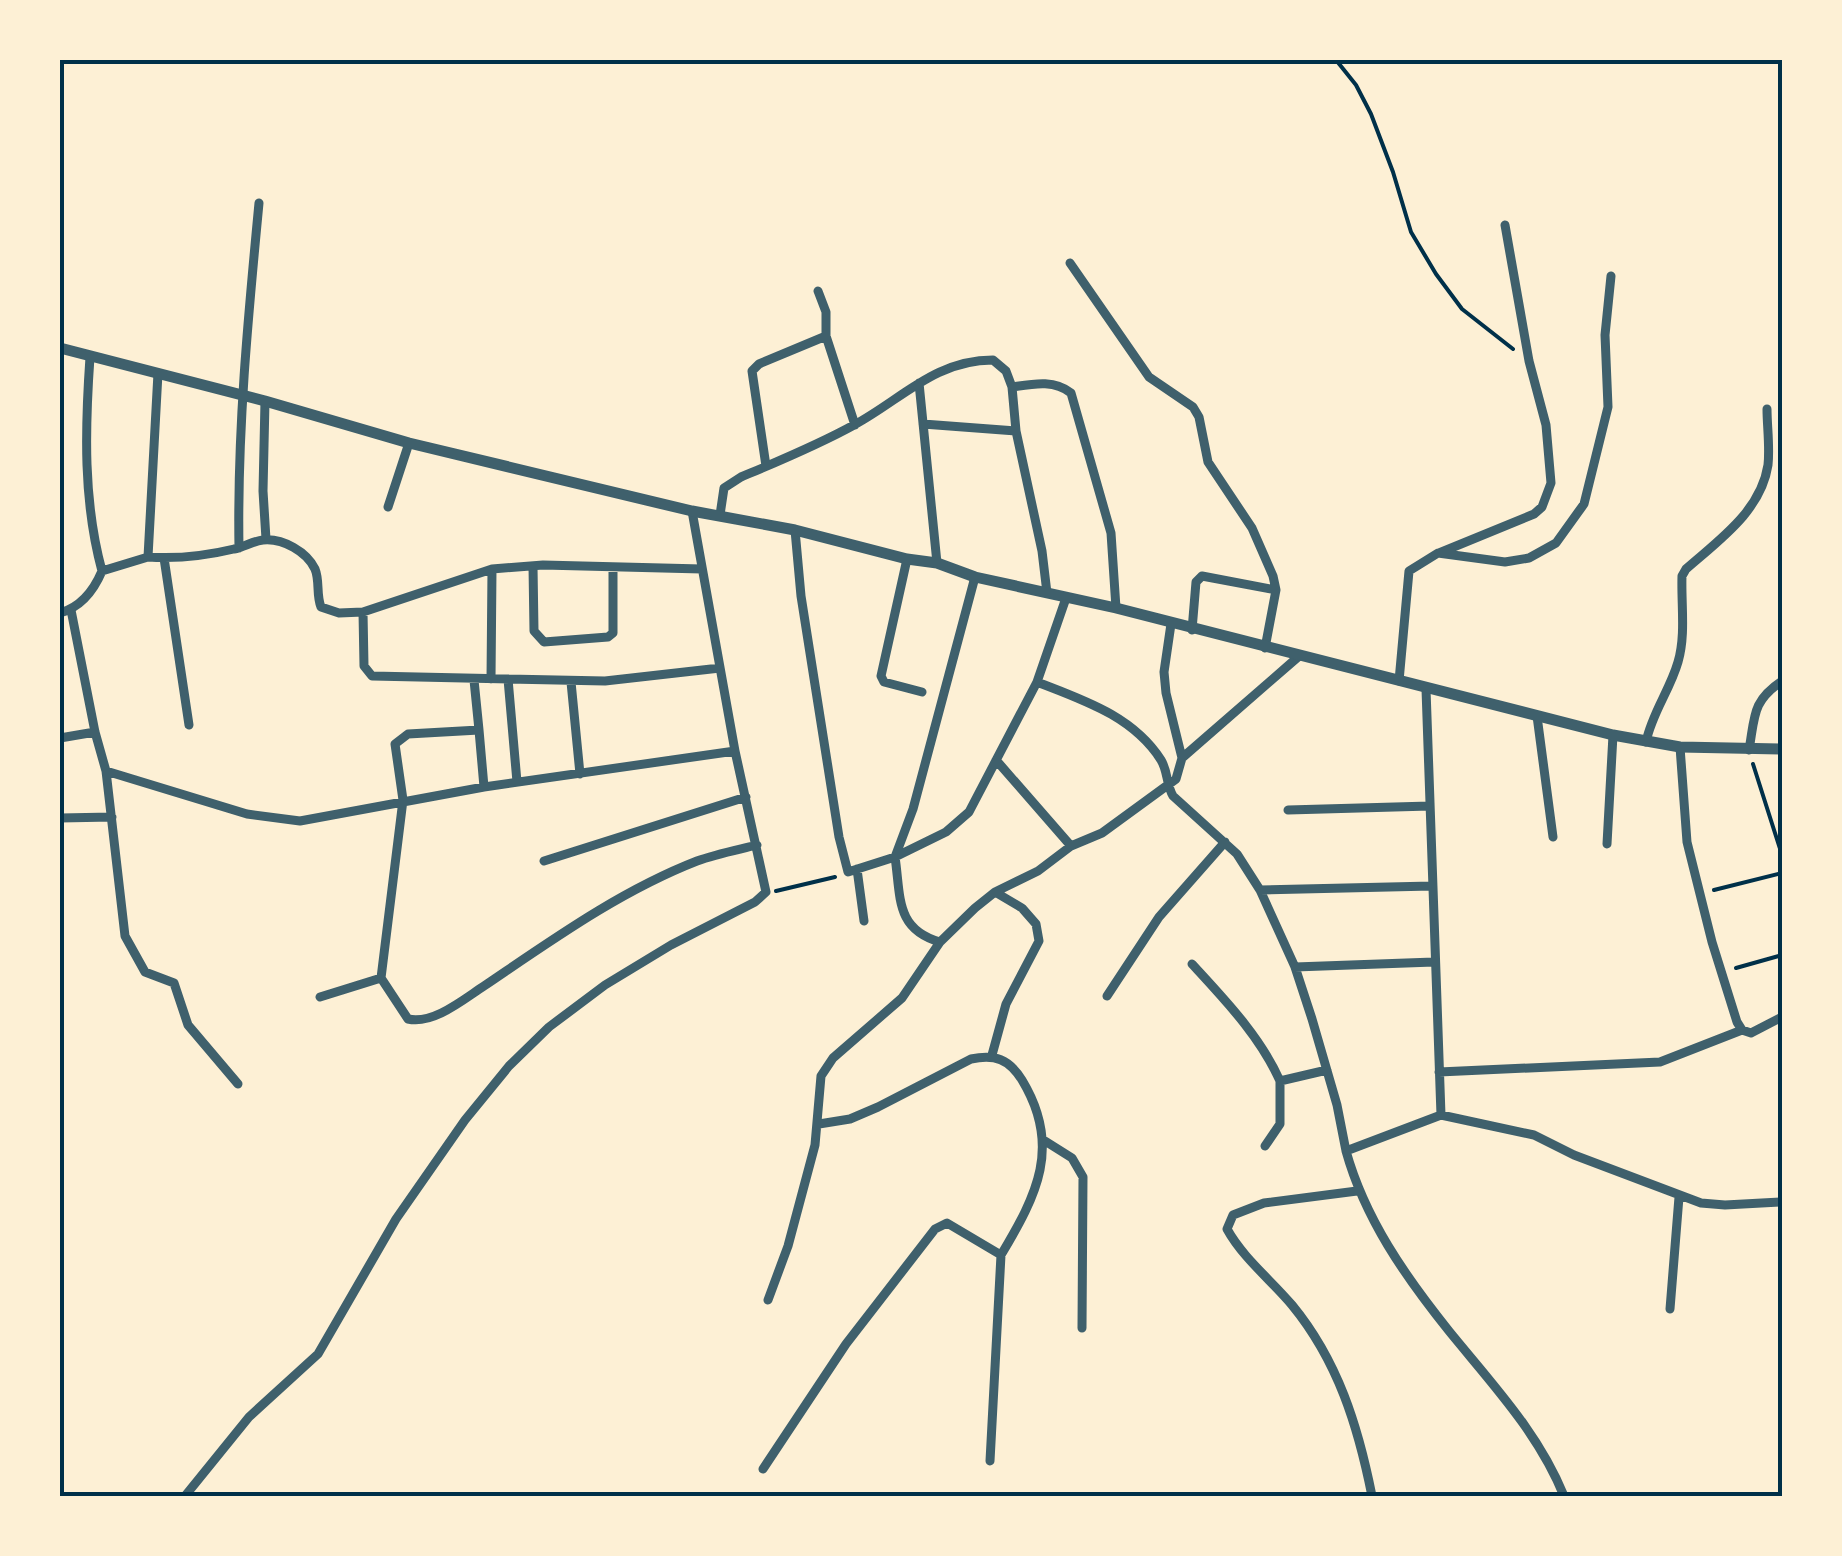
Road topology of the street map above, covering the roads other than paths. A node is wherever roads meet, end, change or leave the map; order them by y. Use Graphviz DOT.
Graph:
graph roads {
  1 [pos="258,204"];
  2 [pos="1505,225"];
  3 [pos="1070,263"];
  4 [pos="1611,276"];
  5 [pos="818,291"];
  6 [pos="826,336"];
  7 [pos="60,348"];
  8 [pos="90,357"];
  9 [pos="158,373"];
  10 [pos="919,383"];
  11 [pos="1012,387"];
  12 [pos="243,395"];
  13 [pos="266,401"];
  14 [pos="1767,408"];
  15 [pos="923,424"];
  16 [pos="854,425"];
  17 [pos="1016,431"];
  18 [pos="409,443"];
  19 [pos="766,466"];
  20 [pos="388,507"];
  21 [pos="692,511"];
  22 [pos="720,515"];
  23 [pos="795,530"];
  24 [pos="266,539"];
  25 [pos="239,548"];
  26 [pos="1438,553"];
  27 [pos="148,557"];
  28 [pos="164,558"];
  29 [pos="907,559"];
  30 [pos="937,563"];
  31 [pos="533,566"];
  32 [pos="613,568"];
  33 [pos="492,569"];
  34 [pos="702,570"];
  35 [pos="102,571"];
  36 [pos="974,576"];
  37 [pos="1276,590"];
  38 [pos="1047,593"];
  39 [pos="1066,598"];
  40 [pos="1116,608"];
  41 [pos="66,611"];
  42 [pos="363,612"];
  43 [pos="1172,624"];
  44 [pos="1192,630"];
  45 [pos="1265,648"];
  46 [pos="1298,656"];
  47 [pos="720,668"];
  48 [pos="508,679"];
  49 [pos="474,680"];
  50 [pos="491,680"];
  51 [pos="1782,680"];
  52 [pos="571,682"];
  53 [pos="1037,682"];
  54 [pos="1399,682"];
  55 [pos="1426,689"];
  56 [pos="922,692"];
  57 [pos="1538,716"];
  58 [pos="189,726"];
  59 [pos="478,730"];
  60 [pos="95,732"];
  61 [pos="1612,735"];
  62 [pos="60,738"];
  63 [pos="1646,742"];
  64 [pos="1680,747"];
  65 [pos="1782,749"];
  66 [pos="1749,750"];
  67 [pos="735,751"];
  68 [pos="1182,758"];
  69 [pos="996,760"];
  70 [pos="106,771"];
  71 [pos="580,774"];
  72 [pos="517,782"];
  73 [pos="1167,786"];
  74 [pos="484,787"];
  75 [pos="746,797"];
  76 [pos="403,800"];
  77 [pos="1430,806"];
  78 [pos="1288,810"];
  79 [pos="112,817"];
  80 [pos="60,818"];
  81 [pos="1553,837"];
  82 [pos="1225,842"];
  83 [pos="1608,844"];
  84 [pos="757,846"];
  85 [pos="1071,846"];
  86 [pos="895,857"];
  87 [pos="544,861"];
  88 [pos="853,871"];
  89 [pos="1432,886"];
  90 [pos="1260,890"];
  91 [pos="995,892"];
  92 [pos="864,920"];
  93 [pos="940,942"];
  94 [pos="1434,962"];
  95 [pos="1192,964"];
  96 [pos="1294,967"];
  97 [pos="381,978"];
  98 [pos="1107,996"];
  99 [pos="320,997"];
  100 [pos="1782,1017"];
  101 [pos="1742,1030"];
  102 [pos="992,1055"];
  103 [pos="1327,1070"];
  104 [pos="1438,1072"];
  105 [pos="1280,1081"];
  106 [pos="238,1084"];
  107 [pos="1440,1115"];
  108 [pos="819,1124"];
  109 [pos="1045,1141"];
  110 [pos="1266,1146"];
  111 [pos="1346,1151"];
  112 [pos="1357,1191"];
  113 [pos="1679,1197"];
  114 [pos="1782,1202"];
  115 [pos="1001,1255"];
  116 [pos="768,1300"];
  117 [pos="1670,1309"];
  118 [pos="1082,1328"];
  119 [pos="990,1461"];
  120 [pos="763,1469"];
  121 [pos="185,1496"];
  122 [pos="1372,1496"];
  123 [pos="1564,1496"];
  1 -- 12 [label="street"];
  2 -- 26 [label="street"];
  3 -- 37 [label="street"];
  4 -- 26 [label="street"];
  5 -- 6 [label="street"];
  6 -- 16 [label="street"];
  6 -- 19 [label="street"];
  7 -- 8 [label="street"];
  8 -- 9 [label="street"];
  8 -- 35 [label="street"];
  9 -- 12 [label="street"];
  9 -- 27 [label="street"];
  10 -- 11 [label="street"];
  10 -- 15 [label="street"];
  10 -- 16 [label="street"];
  11 -- 17 [label="street"];
  11 -- 40 [label="street"];
  12 -- 13 [label="street"];
  12 -- 25 [label="street"];
  13 -- 18 [label="street"];
  13 -- 24 [label="street"];
  14 -- 63 [label="street"];
  15 -- 17 [label="street"];
  15 -- 30 [label="street"];
  16 -- 19 [label="street"];
  17 -- 38 [label="street"];
  18 -- 20 [label="street"];
  18 -- 21 [label="street"];
  19 -- 22 [label="street"];
  21 -- 22 [label="street"];
  21 -- 34 [label="street"];
  22 -- 23 [label="street"];
  23 -- 29 [label="street"];
  23 -- 88 [label="street"];
  24 -- 25 [label="street"];
  24 -- 42 [label="street"];
  25 -- 28 [label="street"];
  26 -- 54 [label="street"];
  27 -- 28 [label="street"];
  27 -- 35 [label="street"];
  28 -- 58 [label="street"];
  29 -- 30 [label="street"];
  29 -- 56 [label="street"];
  30 -- 36 [label="street"];
  31 -- 32 [label="street"];
  31 -- 32 [label="street"];
  31 -- 33 [label="street"];
  32 -- 34 [label="street"];
  33 -- 42 [label="street"];
  33 -- 50 [label="street"];
  34 -- 47 [label="street"];
  35 -- 41 [label="street"];
  36 -- 38 [label="street"];
  36 -- 86 [label="street"];
  37 -- 44 [label="street"];
  37 -- 45 [label="street"];
  38 -- 39 [label="street"];
  39 -- 40 [label="street"];
  39 -- 53 [label="street"];
  40 -- 43 [label="street"];
  41 -- 60 [label="street"];
  42 -- 49 [label="street"];
  43 -- 44 [label="street"];
  43 -- 68 [label="street"];
  44 -- 45 [label="street"];
  45 -- 46 [label="street"];
  46 -- 54 [label="street"];
  46 -- 68 [label="street"];
  47 -- 52 [label="street"];
  47 -- 67 [label="street"];
  48 -- 50 [label="street"];
  48 -- 52 [label="street"];
  48 -- 72 [label="street"];
  49 -- 50 [label="street"];
  49 -- 59 [label="street"];
  51 -- 66 [label="street"];
  52 -- 71 [label="street"];
  53 -- 69 [label="street"];
  53 -- 73 [label="street"];
  54 -- 55 [label="street"];
  55 -- 57 [label="street"];
  55 -- 77 [label="street"];
  57 -- 61 [label="street"];
  57 -- 81 [label="street"];
  59 -- 74 [label="street"];
  59 -- 76 [label="street"];
  60 -- 62 [label="street"];
  60 -- 70 [label="street"];
  61 -- 63 [label="street"];
  61 -- 83 [label="street"];
  63 -- 64 [label="street"];
  64 -- 66 [label="street"];
  64 -- 101 [label="street"];
  65 -- 66 [label="street"];
  67 -- 71 [label="street"];
  67 -- 75 [label="street"];
  68 -- 73 [label="street"];
  69 -- 85 [label="street"];
  69 -- 86 [label="street"];
  70 -- 76 [label="street"];
  70 -- 79 [label="street"];
  71 -- 72 [label="street"];
  72 -- 74 [label="street"];
  73 -- 82 [label="street"];
  73 -- 85 [label="street"];
  74 -- 76 [label="street"];
  75 -- 84 [label="street"];
  75 -- 87 [label="street"];
  76 -- 97 [label="street"];
  77 -- 78 [label="street"];
  77 -- 89 [label="street"];
  79 -- 80 [label="street"];
  79 -- 106 [label="street"];
  82 -- 90 [label="street"];
  82 -- 98 [label="street"];
  84 -- 97 [label="street"];
  84 -- 121 [label="street"];
  85 -- 91 [label="street"];
  86 -- 88 [label="street"];
  86 -- 93 [label="street"];
  88 -- 92 [label="street"];
  89 -- 90 [label="street"];
  89 -- 94 [label="street"];
  90 -- 96 [label="street"];
  91 -- 93 [label="street"];
  91 -- 102 [label="street"];
  93 -- 108 [label="street"];
  94 -- 96 [label="street"];
  94 -- 104 [label="street"];
  95 -- 105 [label="street"];
  96 -- 103 [label="street"];
  97 -- 99 [label="street"];
  100 -- 101 [label="street"];
  101 -- 104 [label="street"];
  102 -- 108 [label="street"];
  102 -- 109 [label="street"];
  103 -- 105 [label="street"];
  103 -- 111 [label="street"];
  104 -- 107 [label="street"];
  105 -- 110 [label="street"];
  107 -- 111 [label="street"];
  107 -- 113 [label="street"];
  108 -- 116 [label="street"];
  109 -- 115 [label="street"];
  109 -- 118 [label="street"];
  111 -- 112 [label="street"];
  112 -- 122 [label="street"];
  112 -- 123 [label="street"];
  113 -- 114 [label="street"];
  113 -- 117 [label="street"];
  115 -- 119 [label="street"];
  115 -- 120 [label="street"];
}
